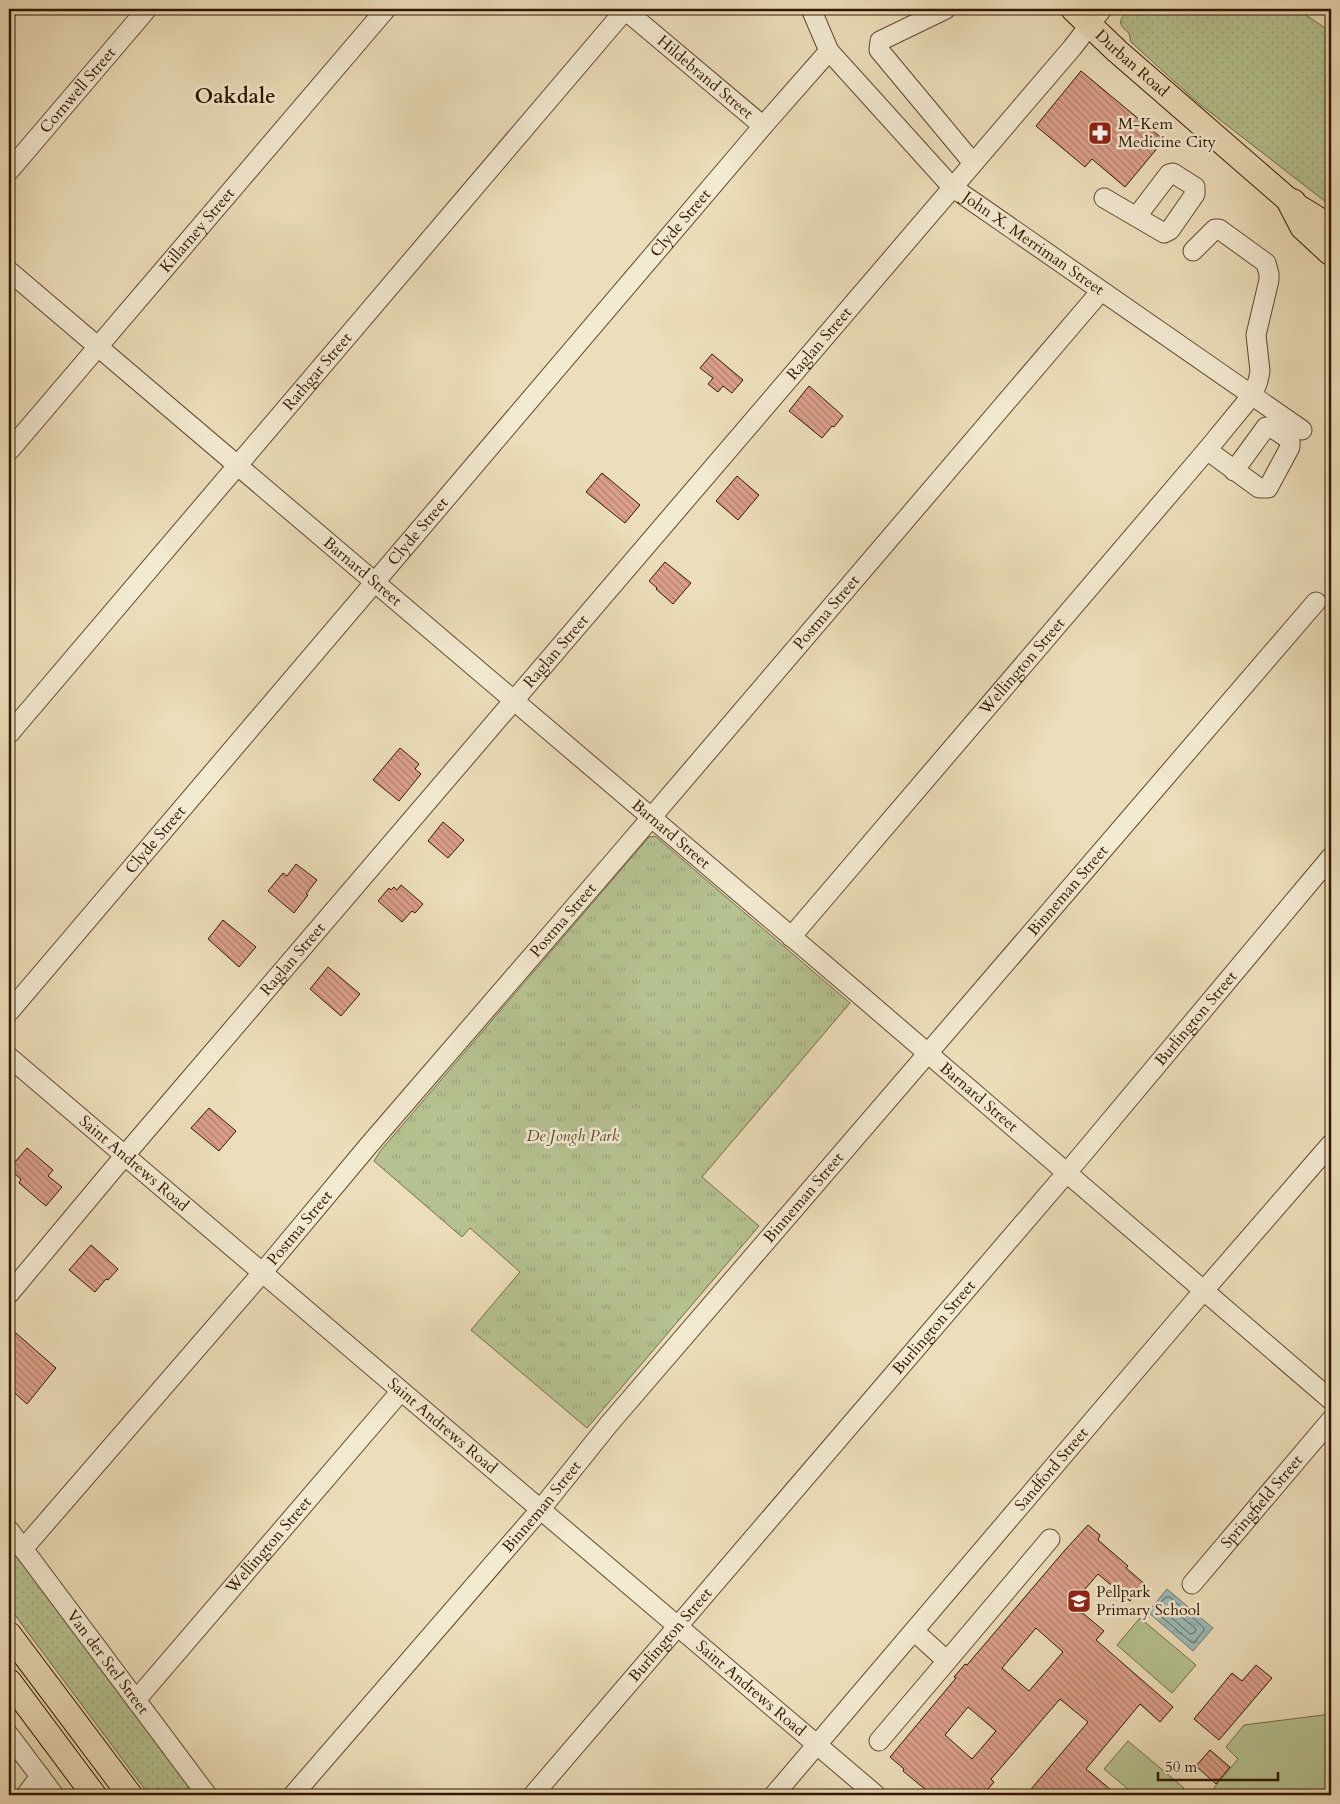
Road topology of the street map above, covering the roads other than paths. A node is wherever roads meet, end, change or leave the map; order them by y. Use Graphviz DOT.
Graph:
graph roads {
  1 [pos="147,9"];
  2 [pos="386,9"];
  3 [pos="625,9"];
  4 [pos="811,9"];
  5 [pos="946,9"];
  6 [pos="1073,9"];
  7 [pos="1096,17"];
  8 [pos="830,51"];
  9 [pos="763,126"];
  10 [pos="977,159"];
  11 [pos="9,171"];
  12 [pos="952,187"];
  13 [pos="1104,198"];
  14 [pos="971,201"];
  15 [pos="1292,203"];
  16 [pos="1137,216"];
  17 [pos="1331,227"];
  18 [pos="1193,251"];
  19 [pos="1331,251"];
  20 [pos="9,271"];
  21 [pos="1102,291"];
  22 [pos="97,346"];
  23 [pos="1252,394"];
  24 [pos="1302,430"];
  25 [pos="1207,450"];
  26 [pos="9,451"];
  27 [pos="237,466"];
  28 [pos="1234,470"];
  29 [pos="374,583"];
  30 [pos="1316,602"];
  31 [pos="514,702"];
  32 [pos="9,734"];
  33 [pos="651,817"];
  34 [pos="1331,857"];
  35 [pos="791,937"];
  36 [pos="9,1012"];
  37 [pos="928,1054"];
  38 [pos="9,1057"];
  39 [pos="1331,1144"];
  40 [pos="125,1157"];
  41 [pos="1067,1172"];
  42 [pos="262,1273"];
  43 [pos="1204,1292"];
  44 [pos="9,1294"];
  45 [pos="401,1391"];
  46 [pos="1331,1400"];
  47 [pos="1331,1420"];
  48 [pos="540,1510"];
  49 [pos="9,1530"];
  50 [pos="1050,1539"];
  51 [pos="23,1549"];
  52 [pos="1192,1584"];
  53 [pos="678,1627"];
  54 [pos="914,1631"];
  55 [pos="9,1634"];
  56 [pos="947,1661"];
  57 [pos="9,1681"];
  58 [pos="136,1700"];
  59 [pos="9,1735"];
  60 [pos="879,1741"];
  61 [pos="817,1745"];
  62 [pos="40,1776"];
  63 [pos="26,1795"];
  64 [pos="54,1795"];
  65 [pos="94,1795"];
  66 [pos="130,1795"];
  67 [pos="207,1795"];
  68 [pos="293,1795"];
  69 [pos="533,1795"];
  70 [pos="774,1795"];
  71 [pos="876,1795"];
  1 -- 11 [label="street, Cornwell Street"];
  2 -- 22 [label="street, Killarney Street"];
  3 -- 9 [label="street, Hildebrand Street"];
  3 -- 27 [label="street, Rathgar Street"];
  4 -- 8 [label="street, John X. Merriman Street"];
  5 -- 10 [label="street"];
  6 -- 7 [label="main road, Durban Road"];
  7 -- 10 [label="street, Raglan Street"];
  7 -- 15 [label="main road, Durban Road"];
  8 -- 9 [label="street, Clyde Street"];
  8 -- 12 [label="street, John X. Merriman Street"];
  9 -- 29 [label="street, Clyde Street"];
  10 -- 12 [label="street, Raglan Street"];
  10 -- 14 [label="street"];
  12 -- 14 [label="street, John X. Merriman Street"];
  12 -- 31 [label="street, Raglan Street"];
  13 -- 16 [label="street"];
  14 -- 21 [label="street, John X. Merriman Street"];
  15 -- 17 [label="main road, Durban Road"];
  15 -- 19 [label="highway"];
  18 -- 23 [label="street"];
  20 -- 22 [label="street, Barnard Street"];
  21 -- 23 [label="street, John X. Merriman Street"];
  21 -- 33 [label="street, Postma Street"];
  22 -- 26 [label="street, Killarney Street"];
  22 -- 27 [label="street, Barnard Street"];
  23 -- 24 [label="street, John X. Merriman Street"];
  23 -- 25 [label="street, Wellington Street"];
  25 -- 28 [label="street"];
  25 -- 35 [label="street, Wellington Street"];
  27 -- 29 [label="street, Barnard Street"];
  27 -- 32 [label="street, Rathgar Street"];
  29 -- 31 [label="street, Barnard Street"];
  29 -- 36 [label="street, Clyde Street"];
  30 -- 37 [label="street, Binneman Street"];
  31 -- 33 [label="street, Barnard Street"];
  31 -- 40 [label="street, Raglan Street"];
  33 -- 35 [label="street, Barnard Street"];
  33 -- 42 [label="street, Postma Street"];
  34 -- 41 [label="street, Burlington Street"];
  35 -- 37 [label="street, Barnard Street"];
  37 -- 41 [label="street, Barnard Street"];
  37 -- 48 [label="street, Binneman Street"];
  38 -- 40 [label="street, Saint Andrews Road"];
  39 -- 43 [label="street, Sandford Street"];
  40 -- 42 [label="street, Saint Andrews Road"];
  40 -- 44 [label="street, Raglan Street"];
  41 -- 43 [label="street, Barnard Street"];
  41 -- 53 [label="street, Burlington Street"];
  42 -- 45 [label="street, Saint Andrews Road"];
  42 -- 51 [label="street, Postma Street"];
  43 -- 46 [label="street, Barnard Street"];
  43 -- 54 [label="street, Sandford Street"];
  45 -- 48 [label="street, Saint Andrews Road"];
  45 -- 58 [label="street, Wellington Street"];
  47 -- 52 [label="street, Springfield Street"];
  48 -- 53 [label="street, Saint Andrews Road"];
  48 -- 68 [label="street, Binneman Street"];
  49 -- 51 [label="street, Van der Stel Street"];
  50 -- 56 [label="street"];
  51 -- 58 [label="street, Van der Stel Street"];
  53 -- 61 [label="street, Saint Andrews Road"];
  53 -- 69 [label="street, Burlington Street"];
  54 -- 56 [label="street"];
  54 -- 61 [label="street, Sandford Street"];
  55 -- 66 [label="main road"];
  56 -- 60 [label="street"];
  57 -- 65 [label="main road"];
  58 -- 67 [label="street, Van der Stel Street"];
  59 -- 62 [label="street"];
  61 -- 70 [label="street, Sandford Street"];
  61 -- 71 [label="street, Saint Andrews Road"];
  62 -- 63 [label="street"];
  62 -- 64 [label="street"];
}
